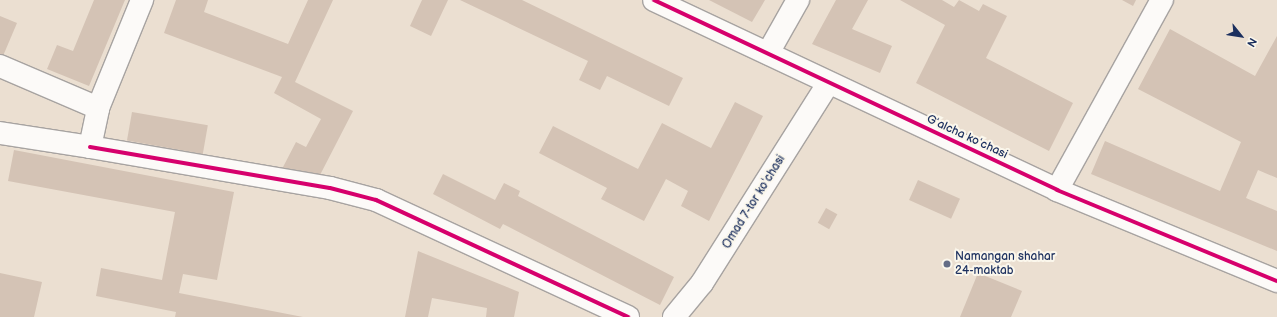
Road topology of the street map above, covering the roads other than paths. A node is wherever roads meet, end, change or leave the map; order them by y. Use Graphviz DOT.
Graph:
graph roads {
  1 [pos="142,0"];
  2 [pos="654,0"];
  3 [pos="798,0"];
  4 [pos="1162,0"];
  5 [pos="768,53"];
  6 [pos="0,66"];
  7 [pos="828,84"];
  8 [pos="98,108"];
  9 [pos="0,133"];
  10 [pos="90,147"];
  11 [pos="1057,190"];
  12 [pos="1277,281"];
  13 [pos="628,317"];
  14 [pos="674,317"];
  1 -- 8 [label="street"];
  2 -- 5 [label="street, Gʻalcha koʻchasi"];
  3 -- 5 [label="street"];
  4 -- 11 [label="street"];
  5 -- 7 [label="street, Gʻalcha koʻchasi"];
  6 -- 8 [label="street"];
  7 -- 11 [label="street, Gʻalcha koʻchasi"];
  7 -- 14 [label="street, Omad 7-tor koʻchasi"];
  8 -- 10 [label="street"];
  9 -- 10 [label="street"];
  10 -- 13 [label="street"];
  11 -- 12 [label="street, Gʻalcha koʻchasi"];
}
